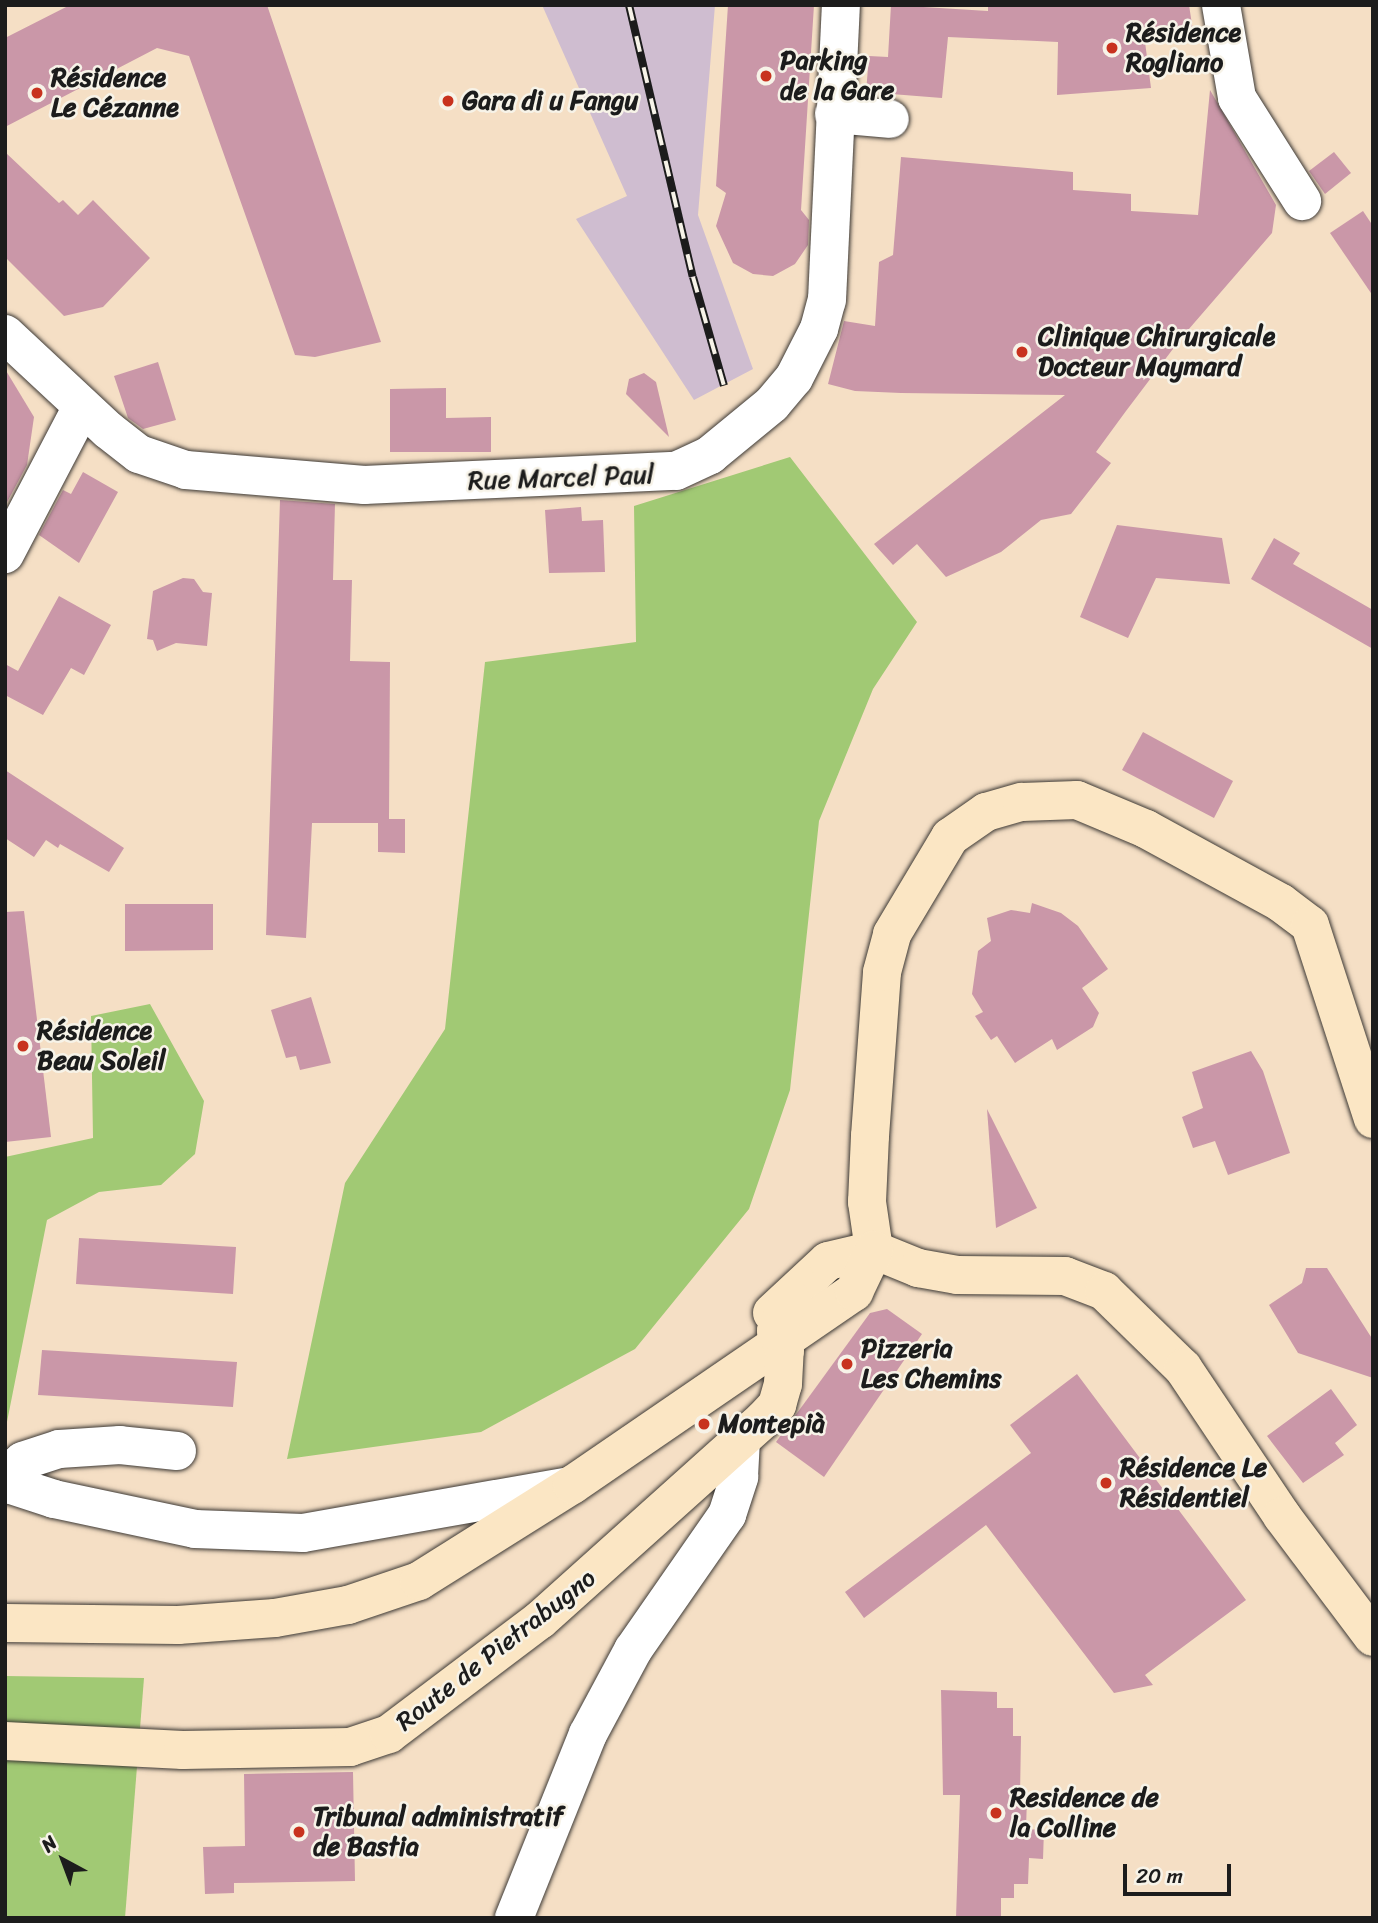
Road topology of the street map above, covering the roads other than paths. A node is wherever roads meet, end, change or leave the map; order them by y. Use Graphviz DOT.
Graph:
graph roads {
  1 [pos="841,5"];
  2 [pos="1221,5"];
  3 [pos="834,114"];
  4 [pos="890,119"];
  5 [pos="1302,201"];
  6 [pos="5,334"];
  7 [pos="82,407"];
  8 [pos="5,554"];
  9 [pos="1373,1119"];
  10 [pos="874,1250"];
  11 [pos="790,1298"];
  12 [pos="782,1342"];
  13 [pos="651,1428"];
  14 [pos="741,1441"];
  15 [pos="177,1451"];
  16 [pos="572,1485"];
  17 [pos="440,1512"];
  18 [pos="464,1554"];
  19 [pos="5,1623"];
  20 [pos="1373,1637"];
  21 [pos="5,1741"];
  22 [pos="514,1918"];
  1 -- 3 [label="street, Rue Marcel Paul"];
  2 -- 5 [label="street"];
  3 -- 4 [label="street"];
  3 -- 7 [label="street, Rue Marcel Paul"];
  6 -- 7 [label="street, Rue Marcel Paul"];
  7 -- 8 [label="street"];
  9 -- 10 [label="main road"];
  10 -- 11 [label="main road"];
  10 -- 12 [label="main road"];
  10 -- 20 [label="main road"];
  11 -- 12 [label="main road, Route de Pietrabugno"];
  11 -- 13 [label="main road"];
  12 -- 13 [label="main road"];
  12 -- 14 [label="main road, Route de Pietrabugno"];
  13 -- 16 [label="main road"];
  14 -- 21 [label="main road, Route de Pietrabugno"];
  14 -- 22 [label="street"];
  15 -- 17 [label="street"];
  16 -- 17 [label="street"];
  16 -- 18 [label="main road"];
  17 -- 18 [label="street"];
  18 -- 19 [label="main road"];
}
